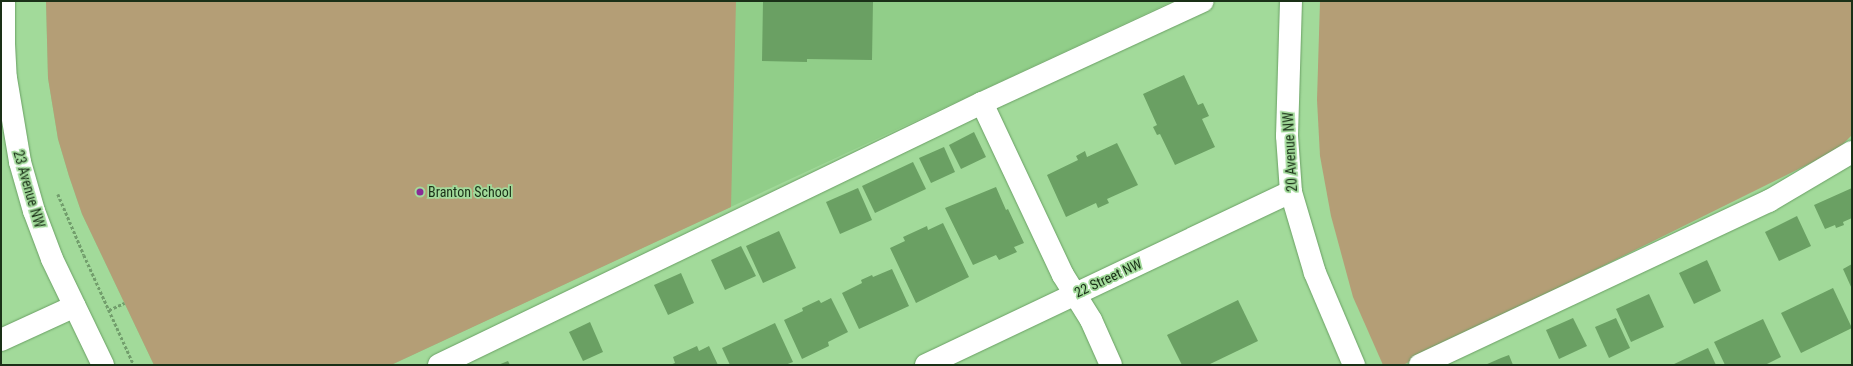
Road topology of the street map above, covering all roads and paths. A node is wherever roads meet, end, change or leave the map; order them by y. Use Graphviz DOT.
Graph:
graph roads {
  1 [pos="4,1"];
  2 [pos="1203,1"];
  3 [pos="1291,1"];
  4 [pos="982,103"];
  5 [pos="6,113"];
  6 [pos="1852,152"];
  7 [pos="56,188"];
  8 [pos="1291,192"];
  9 [pos="1075,294"];
  10 [pos="124,303"];
  11 [pos="75,306"];
  12 [pos="109,310"];
  13 [pos="1,340"];
  14 [pos="103,365"];
  15 [pos="134,365"];
  16 [pos="439,365"];
  17 [pos="926,365"];
  18 [pos="1111,365"];
  19 [pos="1354,365"];
  20 [pos="1420,365"];
  1 -- 5 [label="street, 23 Avenue NW"];
  2 -- 4 [label="street"];
  3 -- 8 [label="street, 20 Avenue NW"];
  4 -- 9 [label="street"];
  4 -- 16 [label="street"];
  5 -- 11 [label="street, 23 Avenue NW"];
  6 -- 20 [label="street"];
  7 -- 12 [label="path"];
  8 -- 9 [label="street, 22 Street NW"];
  8 -- 19 [label="street, 20 Avenue NW"];
  9 -- 17 [label="street, 22 Street NW"];
  9 -- 18 [label="street"];
  10 -- 12 [label="path"];
  11 -- 13 [label="street"];
  11 -- 14 [label="street, 23 Avenue NW"];
  12 -- 15 [label="path"];
}
